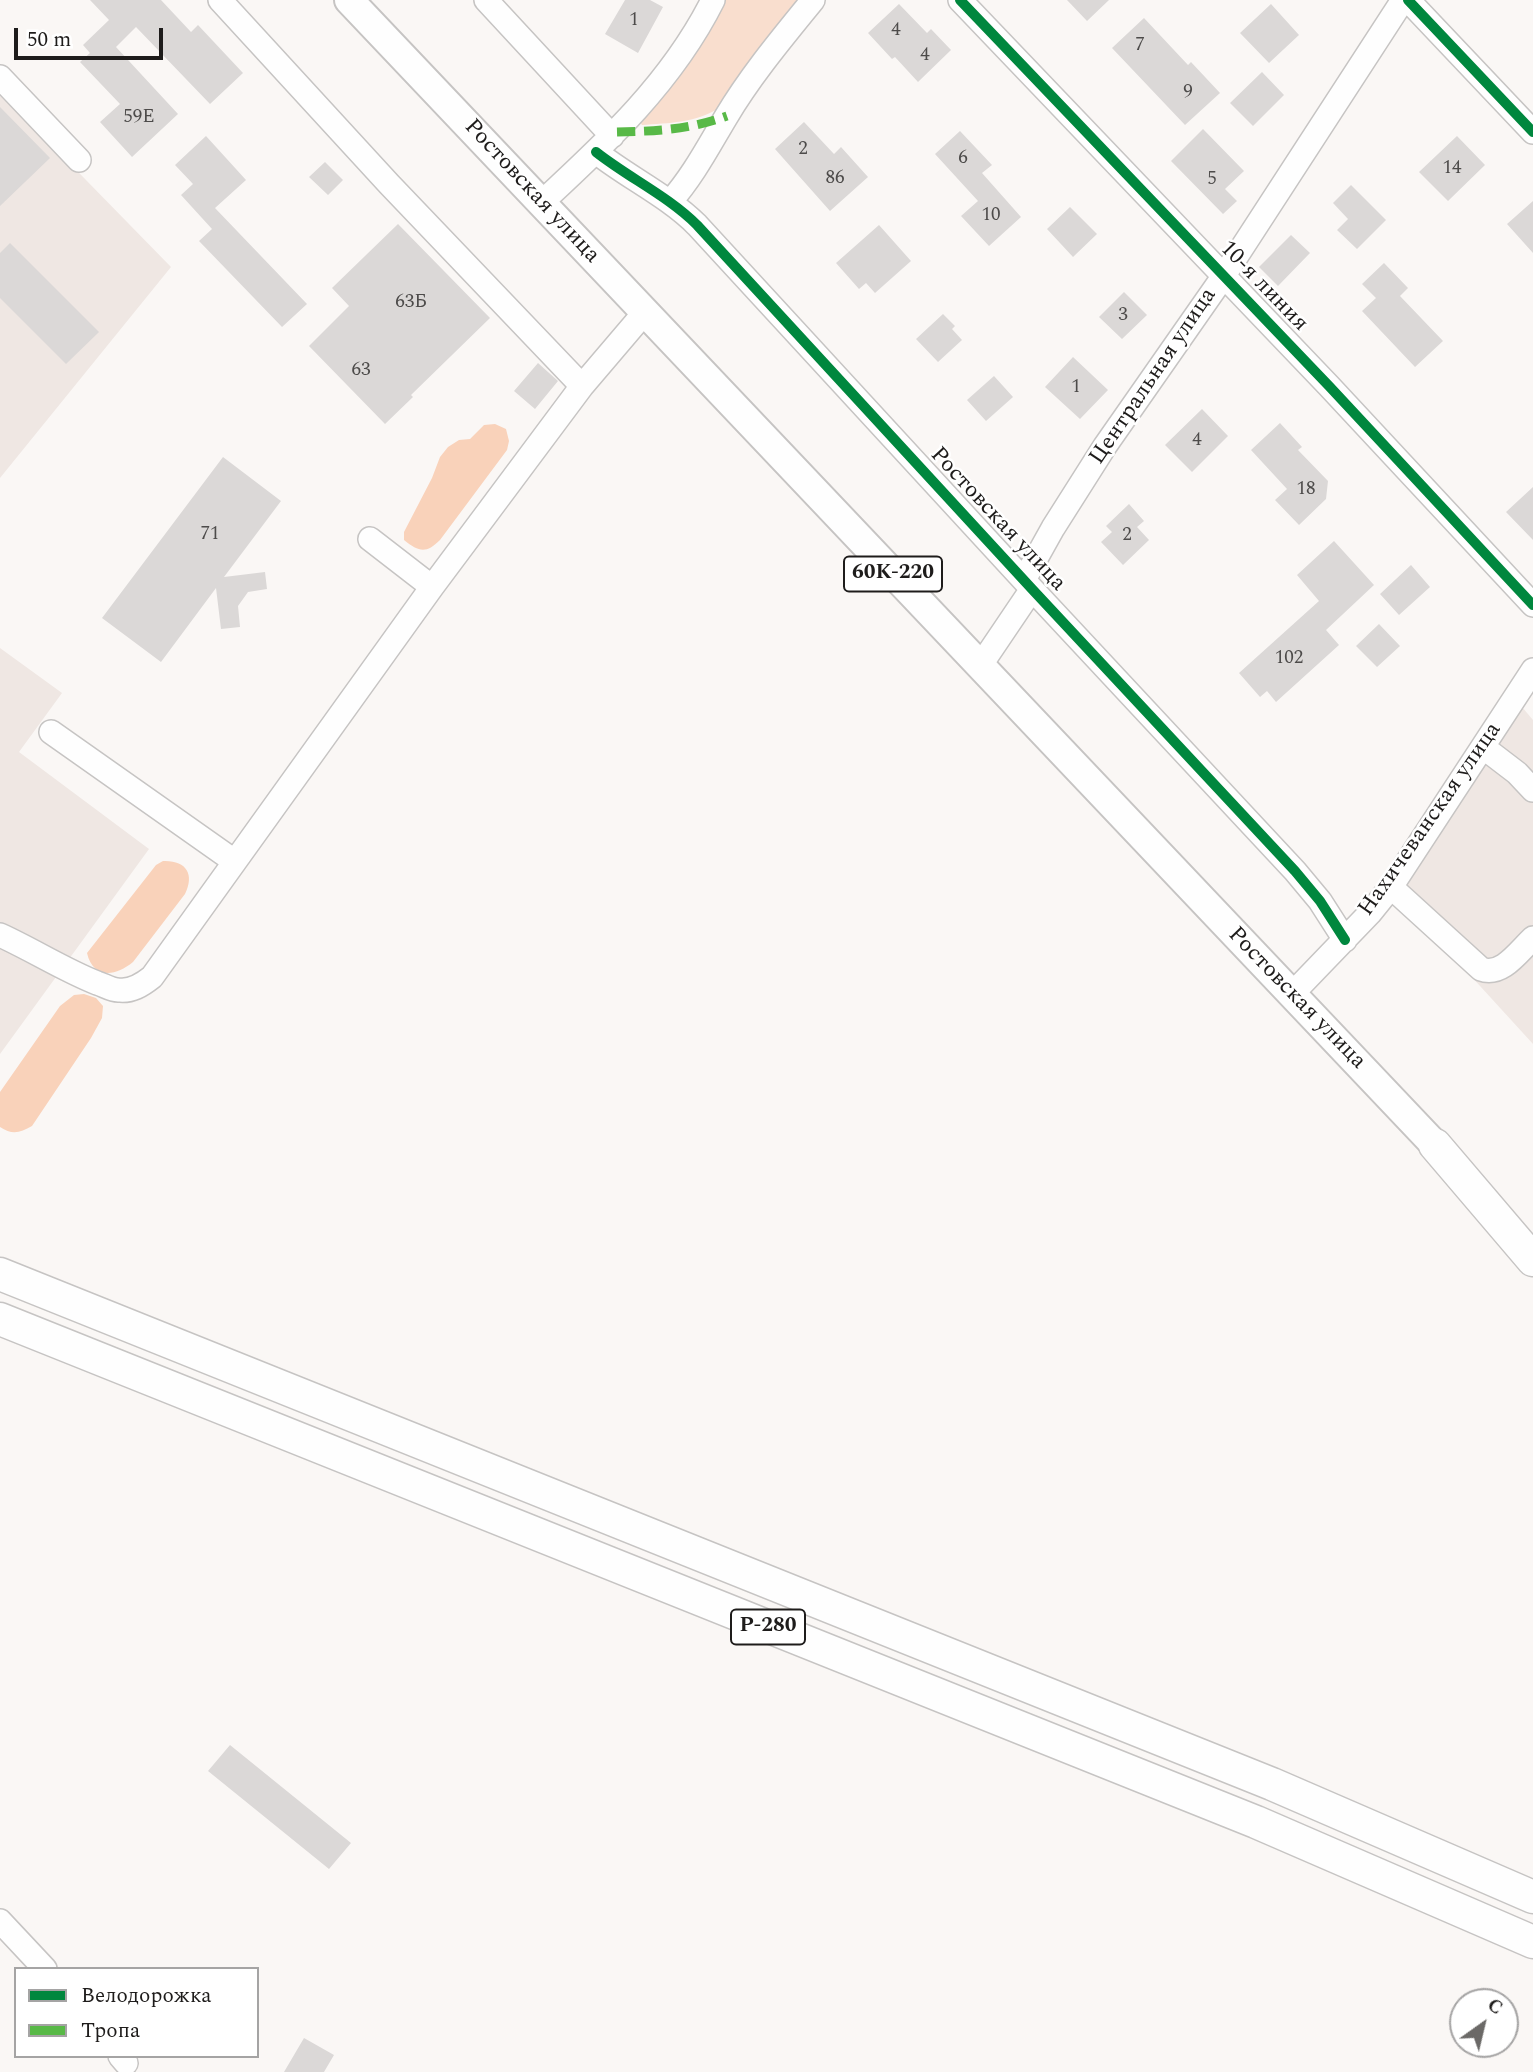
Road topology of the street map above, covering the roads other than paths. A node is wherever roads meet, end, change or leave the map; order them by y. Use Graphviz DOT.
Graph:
graph roads {
  1 [pos="220,0"];
  2 [pos="349,0"];
  3 [pos="486,0"];
  4 [pos="713,0"];
  5 [pos="813,0"];
  6 [pos="960,0"];
  7 [pos="1406,0"];
  8 [pos="0,77"];
  9 [pos="1533,132"];
  10 [pos="604,144"];
  11 [pos="79,160"];
  12 [pos="670,202"];
  13 [pos="541,203"];
  14 [pos="1223,276"];
  15 [pos="645,312"];
  16 [pos="582,386"];
  17 [pos="370,539"];
  18 [pos="1028,585"];
  19 [pos="432,587"];
  20 [pos="1533,605"];
  21 [pos="980,666"];
  22 [pos="1530,684"];
  23 [pos="51,732"];
  24 [pos="1483,747"];
  25 [pos="1533,790"];
  26 [pos="234,861"];
  27 [pos="1391,887"];
  28 [pos="0,935"];
  29 [pos="1533,938"];
  30 [pos="1345,940"];
  31 [pos="1292,995"];
  32 [pos="1435,1145"];
  33 [pos="1533,1248"];
  34 [pos="0,1255"];
  35 [pos="1533,1260"];
  36 [pos="0,1274"];
  37 [pos="0,1319"];
  38 [pos="0,1337"];
  39 [pos="336,1409"];
  40 [pos="385,1473"];
  41 [pos="1533,1897"];
  42 [pos="0,1921"];
  43 [pos="1533,1942"];
  44 [pos="44,1967"];
  1 -- 16 [label="street"];
  2 -- 13 [label="main road, Ростовская улица / 60К-220"];
  3 -- 10 [label="street, Ростовская улица"];
  4 -- 10 [label="street"];
  5 -- 12 [label="street"];
  6 -- 14 [label="street, 10-я линия"];
  7 -- 9 [label="street"];
  7 -- 14 [label="street, Центральная улица"];
  8 -- 11 [label="street"];
  10 -- 12 [label="street, Ростовская улица"];
  10 -- 13 [label="street"];
  12 -- 18 [label="street, Ростовская улица"];
  13 -- 15 [label="main road, Ростовская улица / 60К-220"];
  14 -- 18 [label="street, Центральная улица"];
  14 -- 20 [label="street, 10-я линия"];
  15 -- 16 [label="street"];
  15 -- 21 [label="main road, Ростовская улица / 60К-220"];
  16 -- 19 [label="street"];
  17 -- 19 [label="street"];
  18 -- 21 [label="street, Центральная улица"];
  18 -- 30 [label="street, Ростовская улица"];
  19 -- 26 [label="street"];
  21 -- 31 [label="main road, Ростовская улица / 60К-220"];
  22 -- 24 [label="street, Нахичеванская улица"];
  23 -- 26 [label="street"];
  24 -- 25 [label="street"];
  24 -- 27 [label="street, Нахичеванская улица"];
  26 -- 28 [label="street"];
  27 -- 29 [label="street"];
  27 -- 30 [label="street, Нахичеванская улица"];
  30 -- 31 [label="street, Нахичеванская улица"];
  31 -- 32 [label="main road, Ростовская улица / 60К-220"];
  32 -- 33 [label="highway, 60К-220"];
  32 -- 35 [label="highway, 60К-220"];
  34 -- 39 [label="highway"];
  36 -- 39 [label="highway, Р-280"];
  37 -- 40 [label="highway, Р-280"];
  38 -- 40 [label="highway"];
  39 -- 41 [label="highway, Р-280"];
  40 -- 43 [label="highway, Р-280"];
  42 -- 44 [label="street"];
}
